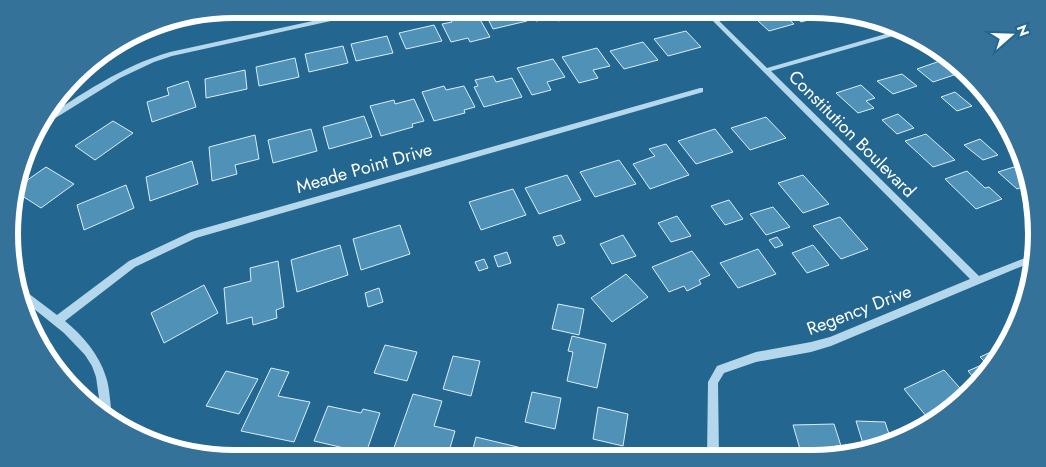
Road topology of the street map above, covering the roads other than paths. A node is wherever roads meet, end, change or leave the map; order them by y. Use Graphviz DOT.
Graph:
graph roads {
  1 [pos="335,18"];
  2 [pos="713,18"];
  3 [pos="893,33"];
  4 [pos="767,70"];
  5 [pos="700,90"];
  6 [pos="50,119"];
  7 [pos="1027,260"];
  8 [pos="978,281"];
  9 [pos="28,298"];
  10 [pos="57,321"];
  11 [pos="106,408"];
  12 [pos="713,450"];
  1 -- 6 [label="street"];
  2 -- 4 [label="street, Constitution Boulevard"];
  3 -- 4 [label="street"];
  4 -- 8 [label="street, Constitution Boulevard"];
  5 -- 10 [label="street, Meade Point Drive"];
  7 -- 8 [label="street, Regency Drive"];
  8 -- 12 [label="street, Regency Drive"];
  9 -- 10 [label="street"];
  10 -- 11 [label="street"];
}
